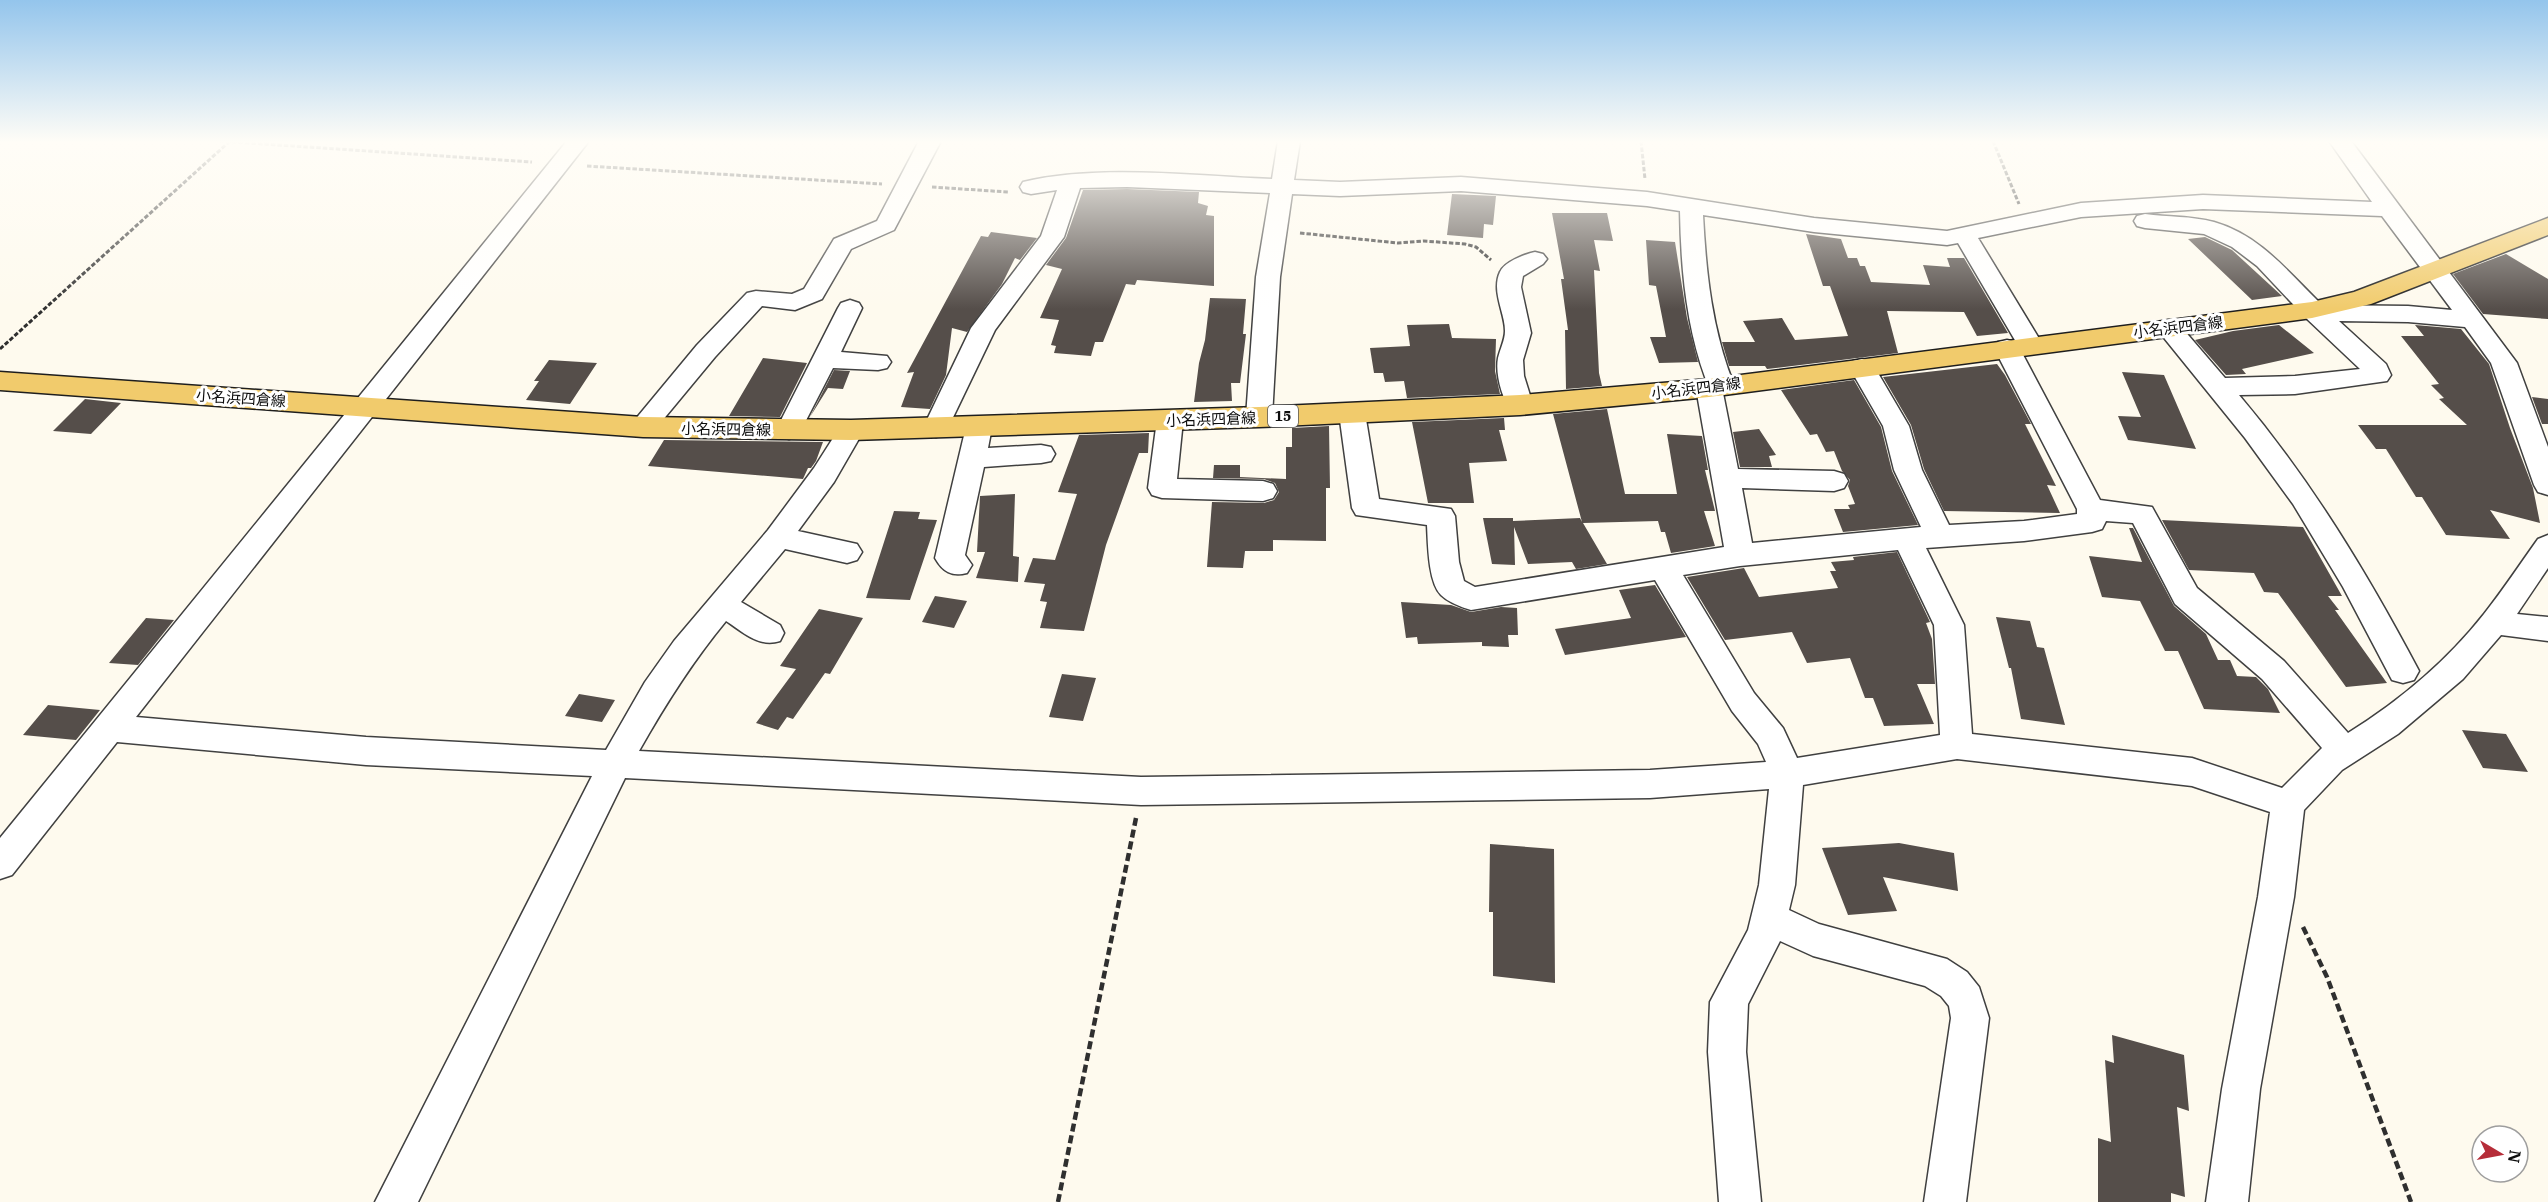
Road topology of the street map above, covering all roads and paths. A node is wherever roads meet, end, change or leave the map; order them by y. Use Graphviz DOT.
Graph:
graph roads {
  1 [pos="168,197"];
  2 [pos="533,197"];
  3 [pos="902,197"];
  4 [pos="1066,197"];
  5 [pos="1280,197"];
  6 [pos="1623,197"];
  7 [pos="2016,197"];
  8 [pos="2380,197"];
  9 [pos="1647,199"];
  10 [pos="1691,206"];
  11 [pos="2107,208"];
  12 [pos="2389,209"];
  13 [pos="2026,222"];
  14 [pos="2548,226"];
  15 [pos="1275,230"];
  16 [pos="1964,234"];
  17 [pos="1535,259"];
  18 [pos="2433,271"];
  19 [pos="1511,273"];
  20 [pos="850,308"];
  21 [pos="2313,312"];
  22 [pos="2472,320"];
  23 [pos="2168,328"];
  24 [pos="2019,347"];
  25 [pos="0,349"];
  26 [pos="826,359"];
  27 [pos="878,362"];
  28 [pos="1862,367"];
  29 [pos="0,381"];
  30 [pos="1715,386"];
  31 [pos="2218,387"];
  32 [pos="1520,405"];
  33 [pos="368,407"];
  34 [pos="1352,413"];
  35 [pos="1259,417"];
  36 [pos="1170,420"];
  37 [pos="643,427"];
  38 [pos="979,427"];
  39 [pos="936,428"];
  40 [pos="789,430"];
  41 [pos="851,430"];
  42 [pos="1041,454"];
  43 [pos="972,458"];
  44 [pos="1727,478"];
  45 [pos="1834,481"];
  46 [pos="2548,485"];
  47 [pos="1263,491"];
  48 [pos="2091,509"];
  49 [pos="1940,536"];
  50 [pos="778,537"];
  51 [pos="1907,539"];
  52 [pos="2548,546"];
  53 [pos="847,552"];
  54 [pos="1740,555"];
  55 [pos="957,565"];
  56 [pos="1664,569"];
  57 [pos="720,606"];
  58 [pos="2494,623"];
  59 [pos="2548,629"];
  60 [pos="769,633"];
  61 [pos="2403,672"];
  62 [pos="111,728"];
  63 [pos="1957,746"];
  64 [pos="2344,751"];
  65 [pos="614,766"];
  66 [pos="1787,774"];
  67 [pos="1141,790"];
  68 [pos="2288,804"];
  69 [pos="0,864"];
  70 [pos="2277,888"];
  71 [pos="1769,918"];
  72 [pos="396,1202"];
  73 [pos="1058,1202"];
  74 [pos="1740,1202"];
  75 [pos="1945,1202"];
  76 [pos="2226,1202"];
  77 [pos="2412,1202"];
  1 -- 25 [label="path"];
  2 -- 33 [label="street"];
  3 -- 37 [label="street"];
  4 -- 39 [label="street"];
  5 -- 15 [label="street"];
  6 -- 9 [label="street"];
  7 -- 13 [label="path"];
  8 -- 12 [label="street"];
  9 -- 10 [label="street"];
  10 -- 16 [label="street"];
  10 -- 30 [label="street"];
  11 -- 12 [label="street"];
  11 -- 13 [label="street"];
  11 -- 21 [label="street"];
  12 -- 18 [label="street"];
  13 -- 16 [label="street"];
  14 -- 18 [label="main road, 小名浜四倉線 / 15"];
  15 -- 19 [label="path"];
  15 -- 35 [label="street"];
  16 -- 24 [label="street"];
  17 -- 19 [label="street"];
  18 -- 21 [label="main road, 小名浜四倉線 / 15"];
  18 -- 22 [label="street"];
  19 -- 32 [label="street"];
  20 -- 26 [label="street"];
  21 -- 22 [label="street"];
  21 -- 23 [label="main road, 小名浜四倉線 / 15"];
  21 -- 31 [label="street"];
  22 -- 46 [label="street"];
  23 -- 24 [label="main road, 小名浜四倉線 / 15"];
  23 -- 31 [label="street"];
  24 -- 28 [label="main road, 小名浜四倉線 / 15"];
  24 -- 48 [label="street"];
  26 -- 27 [label="street"];
  26 -- 40 [label="street"];
  28 -- 30 [label="main road, 小名浜四倉線 / 15"];
  28 -- 49 [label="street"];
  29 -- 33 [label="main road, 小名浜四倉線 / 15"];
  30 -- 32 [label="main road, 小名浜四倉線 / 15"];
  30 -- 44 [label="street"];
  31 -- 61 [label="street"];
  32 -- 34 [label="main road, 小名浜四倉線 / 15"];
  33 -- 37 [label="main road, 小名浜四倉線 / 15"];
  33 -- 62 [label="street"];
  34 -- 35 [label="main road, 小名浜四倉線 / 15"];
  34 -- 56 [label="street"];
  35 -- 36 [label="main road, 小名浜四倉線 / 15"];
  36 -- 38 [label="main road, 小名浜四倉線 / 15"];
  36 -- 47 [label="street"];
  37 -- 40 [label="main road, 小名浜四倉線 / 15"];
  38 -- 39 [label="main road, 小名浜四倉線 / 15"];
  38 -- 43 [label="street"];
  39 -- 41 [label="main road, 小名浜四倉線 / 15"];
  40 -- 41 [label="main road, 小名浜四倉線 / 15"];
  41 -- 50 [label="street"];
  42 -- 43 [label="street"];
  43 -- 55 [label="street"];
  44 -- 45 [label="street"];
  44 -- 54 [label="street"];
  48 -- 49 [label="street"];
  48 -- 64 [label="street"];
  49 -- 51 [label="street"];
  50 -- 53 [label="street"];
  50 -- 57 [label="street"];
  51 -- 54 [label="street"];
  51 -- 63 [label="street"];
  52 -- 58 [label="street"];
  54 -- 56 [label="street"];
  56 -- 66 [label="street"];
  57 -- 60 [label="street"];
  57 -- 65 [label="street"];
  58 -- 59 [label="street"];
  58 -- 64 [label="street"];
  62 -- 65 [label="street"];
  62 -- 69 [label="street"];
  63 -- 66 [label="street"];
  63 -- 68 [label="street"];
  64 -- 68 [label="street"];
  65 -- 67 [label="street"];
  65 -- 72 [label="street"];
  66 -- 67 [label="street"];
  66 -- 71 [label="street"];
  67 -- 73 [label="path"];
  68 -- 70 [label="street"];
  70 -- 76 [label="street"];
  70 -- 77 [label="path"];
  71 -- 74 [label="street"];
  71 -- 75 [label="street"];
}
